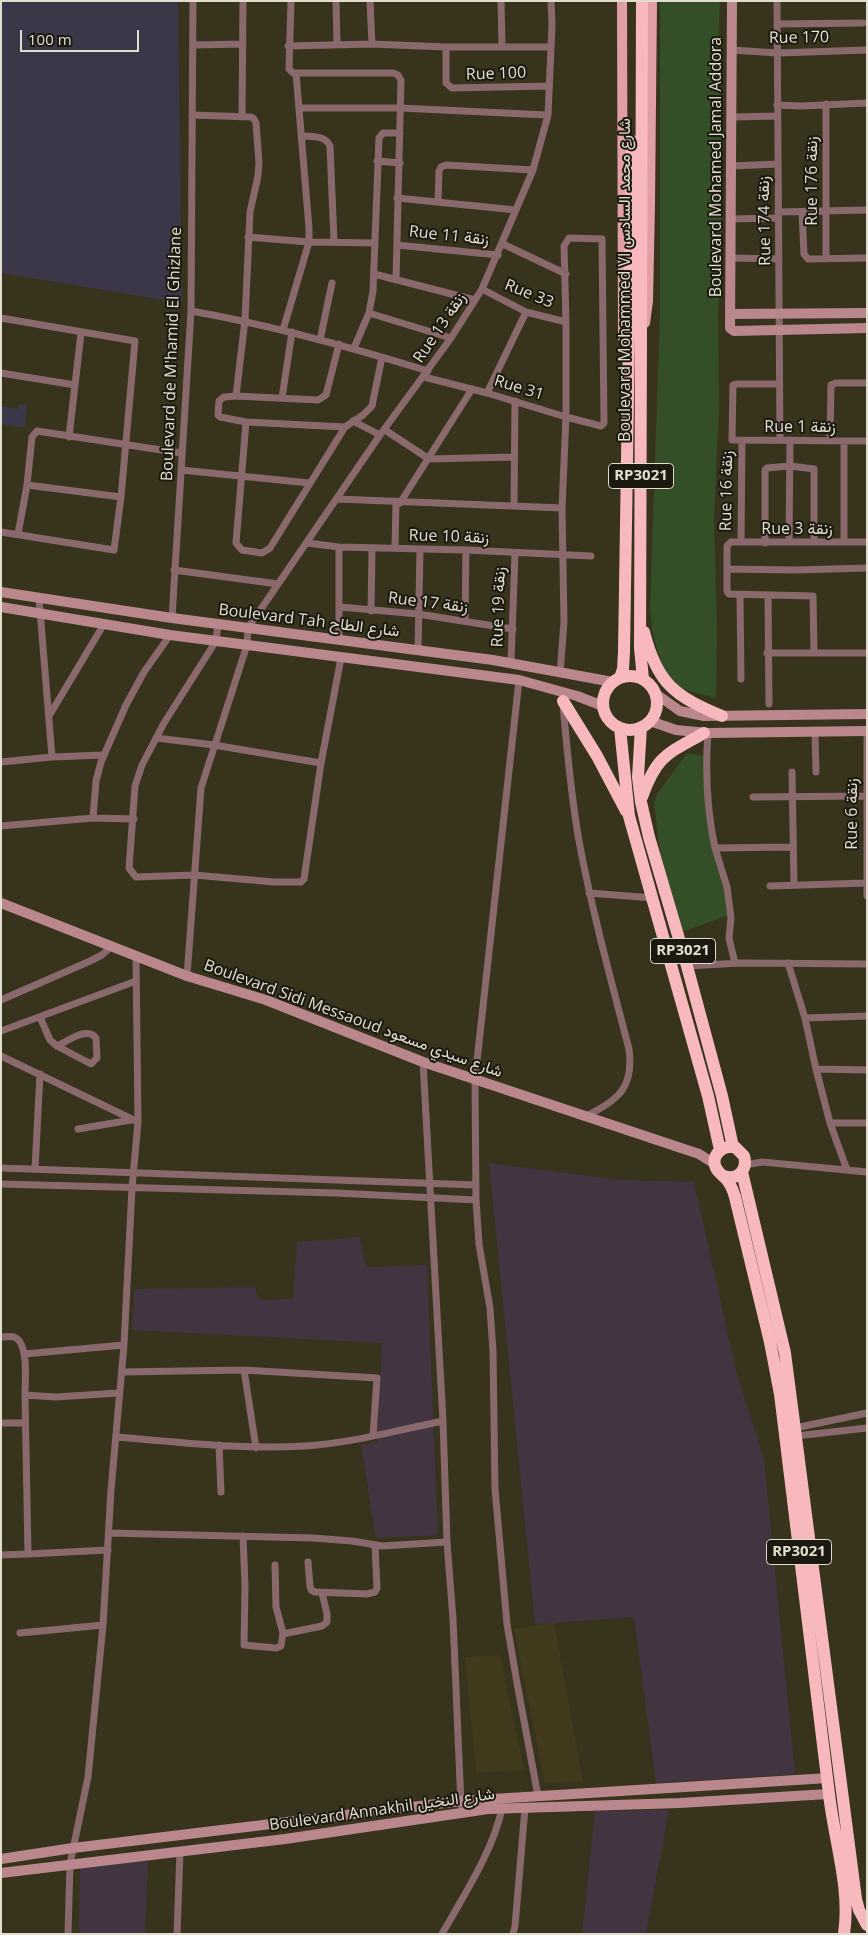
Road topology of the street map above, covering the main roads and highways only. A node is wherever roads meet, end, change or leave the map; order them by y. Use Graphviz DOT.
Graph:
graph roads {
  1 [pos="622,1"];
  2 [pos="634,1"];
  3 [pos="642,1"];
  4 [pos="652,1"];
  5 [pos="638,45"];
  6 [pos="641,336"];
  7 [pos="628,428"];
  8 [pos="641,617"];
  9 [pos="643,679"];
  10 [pos="616,680"];
  11 [pos="562,696"];
  12 [pos="722,716"];
  13 [pos="646,724"];
  14 [pos="620,728"];
  15 [pos="706,733"];
  16 [pos="641,802"];
  17 [pos="629,816"];
  18 [pos="733,1147"];
  19 [pos="717,1156"];
  20 [pos="744,1164"];
  21 [pos="724,1176"];
  22 [pos="867,1925"];
  23 [pos="844,1934"];
  1 -- 7 [label="main road"];
  2 -- 5 [label="highway, Boulevard Mohammed VI شارع محمد السادس / RP3021"];
  3 -- 5 [label="highway, Boulevard Mohammed VI شارع محمد السادس / RP3021"];
  4 -- 6 [label="main road"];
  5 -- 6 [label="highway, Boulevard Mohammed VI شارع محمد السادس / RP3021"];
  5 -- 7 [label="highway, Boulevard Mohammed VI شارع محمد السادس / RP3021"];
  6 -- 8 [label="highway, Boulevard Mohammed VI شارع محمد السادس / RP3021"];
  7 -- 10 [label="highway, Boulevard Mohammed VI شارع محمد السادس / RP3021"];
  8 -- 9 [label="highway, Boulevard Mohammed VI شارع محمد السادس / RP3021"];
  8 -- 12 [label="highway"];
  9 -- 10 [label="highway"];
  9 -- 13 [label="highway, RP3021"];
  10 -- 14 [label="highway, RP3021"];
  11 -- 17 [label="highway"];
  13 -- 14 [label="highway"];
  13 -- 16 [label="highway, RP3021"];
  14 -- 17 [label="highway, RP3021"];
  15 -- 16 [label="highway"];
  16 -- 18 [label="highway, RP3021"];
  17 -- 19 [label="highway, RP3021"];
  18 -- 19 [label="highway"];
  18 -- 20 [label="highway"];
  19 -- 21 [label="highway, RP3021"];
  20 -- 21 [label="highway"];
  20 -- 22 [label="highway, RP3021"];
  21 -- 23 [label="highway, RP3021"];
}
